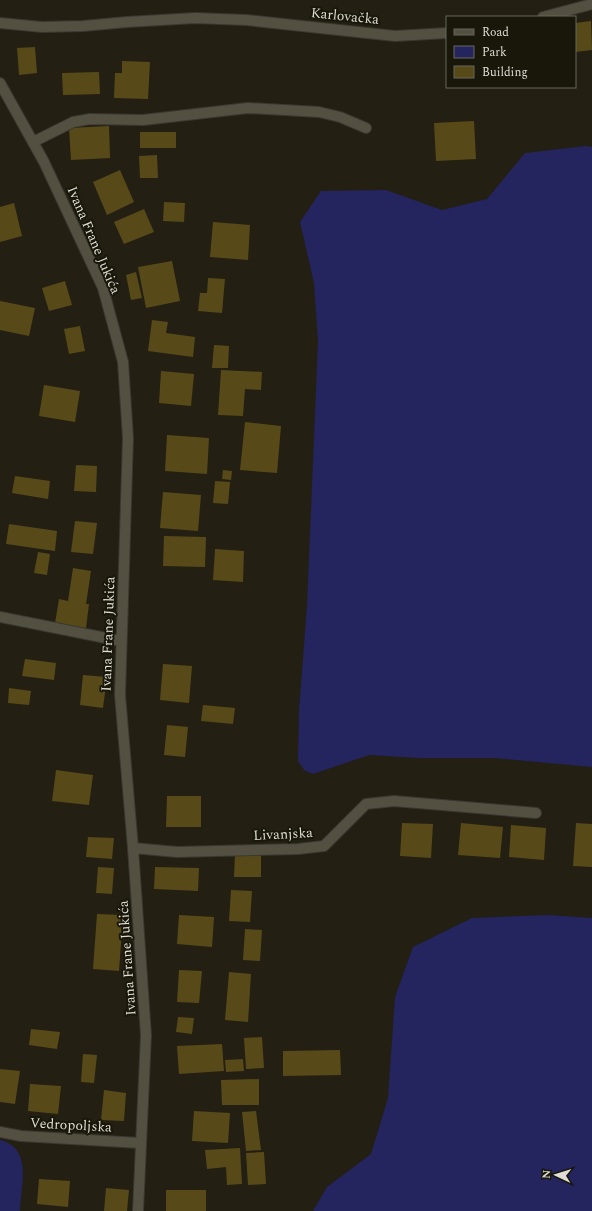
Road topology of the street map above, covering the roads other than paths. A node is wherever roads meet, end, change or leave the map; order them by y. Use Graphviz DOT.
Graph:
graph roads {
  1 [pos="592,4"];
  2 [pos="547,16"];
  3 [pos="0,23"];
  4 [pos="446,33"];
  5 [pos="0,83"];
  6 [pos="366,128"];
  7 [pos="33,142"];
  8 [pos="0,617"];
  9 [pos="121,641"];
  10 [pos="536,813"];
  11 [pos="133,848"];
  12 [pos="0,1132"];
  13 [pos="140,1142"];
  14 [pos="138,1211"];
  1 -- 2 [label="street"];
  3 -- 4 [label="street, Karlovačka"];
  5 -- 7 [label="street, Ivana Frane Jukića"];
  6 -- 7 [label="street"];
  7 -- 9 [label="street, Ivana Frane Jukića"];
  8 -- 9 [label="street"];
  9 -- 11 [label="street, Ivana Frane Jukića"];
  10 -- 11 [label="street, Livanjska"];
  11 -- 13 [label="street, Ivana Frane Jukića"];
  12 -- 13 [label="street, Vedropoljska"];
  13 -- 14 [label="street, Ivana Frane Jukića"];
}
